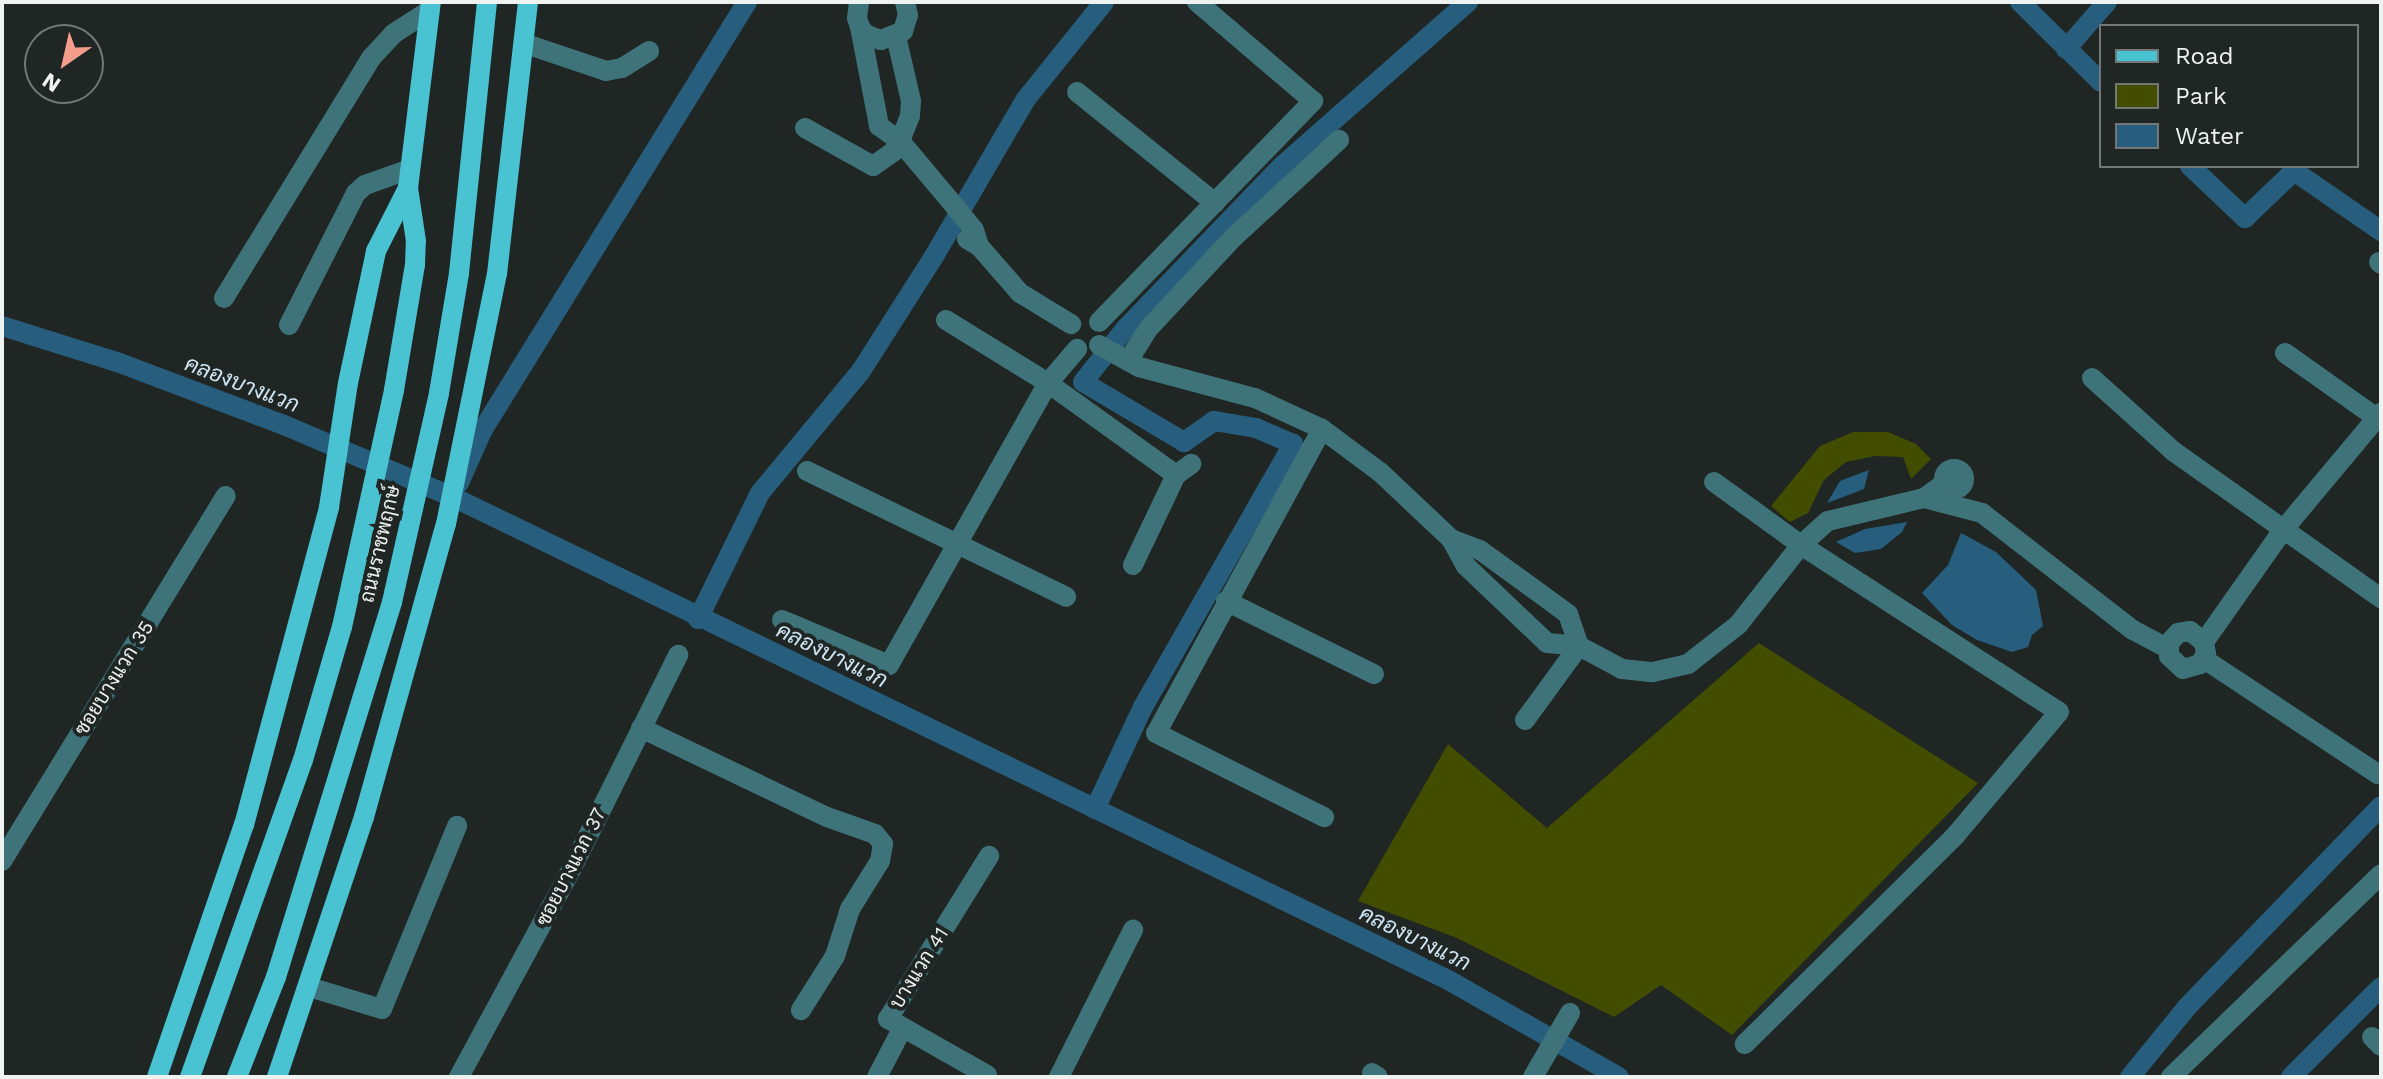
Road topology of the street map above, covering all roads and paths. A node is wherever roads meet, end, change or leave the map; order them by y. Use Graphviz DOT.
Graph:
graph roads {
  1 [pos="487,2"];
  2 [pos="528,2"];
  3 [pos="905,2"];
  4 [pos="1197,2"];
  5 [pos="430,6"];
  6 [pos="855,10"];
  7 [pos="896,36"];
  8 [pos="526,44"];
  9 [pos="649,51"];
  10 [pos="1077,92"];
  11 [pos="805,128"];
  12 [pos="1339,140"];
  13 [pos="901,143"];
  14 [pos="409,179"];
  15 [pos="1215,203"];
  16 [pos="224,298"];
  17 [pos="946,320"];
  18 [pos="1099,322"];
  19 [pos="1071,324"];
  20 [pos="289,325"];
  21 [pos="1099,345"];
  22 [pos="1077,349"];
  23 [pos="2285,353"];
  24 [pos="1128,361"];
  25 [pos="2092,378"];
  26 [pos="1048,383"];
  27 [pos="2379,417"];
  28 [pos="1322,429"];
  29 [pos="807,471"];
  30 [pos="1714,482"];
  31 [pos="226,496"];
  32 [pos="1924,498"];
  33 [pos="1982,513"];
  34 [pos="2283,530"];
  35 [pos="1451,539"];
  36 [pos="960,545"];
  37 [pos="1801,545"];
  38 [pos="1133,565"];
  39 [pos="1536,590"];
  40 [pos="1066,597"];
  41 [pos="2381,598"];
  42 [pos="1226,601"];
  43 [pos="1516,616"];
  44 [pos="782,620"];
  45 [pos="1579,646"];
  46 [pos="2168,649"];
  47 [pos="2204,651"];
  48 [pos="678,655"];
  49 [pos="1374,674"];
  50 [pos="1525,720"];
  51 [pos="641,728"];
  52 [pos="2378,774"];
  53 [pos="1324,817"];
  54 [pos="457,826"];
  55 [pos="989,856"];
  56 [pos="2,861"];
  57 [pos="2381,874"];
  58 [pos="1133,930"];
  59 [pos="309,987"];
  60 [pos="801,1010"];
  61 [pos="1570,1013"];
  62 [pos="902,1029"];
  63 [pos="1745,1044"];
  64 [pos="987,1075"];
  65 [pos="157,1077"];
  66 [pos="190,1077"];
  67 [pos="237,1077"];
  68 [pos="277,1077"];
  69 [pos="459,1077"];
  70 [pos="877,1077"];
  71 [pos="1059,1077"];
  72 [pos="1533,1077"];
  73 [pos="2171,1077"];
  1 -- 67 [label="main road, ถนนราชพฤกษ์"];
  2 -- 8 [label="main road"];
  3 -- 7 [label="street"];
  4 -- 15 [label="street"];
  5 -- 14 [label="main road, ถนนราชพฤกษ์"];
  5 -- 16 [label="street"];
  6 -- 7 [label="street"];
  6 -- 13 [label="street"];
  7 -- 13 [label="street"];
  8 -- 9 [label="street"];
  8 -- 59 [label="main road"];
  10 -- 15 [label="street"];
  11 -- 13 [label="street"];
  12 -- 24 [label="street"];
  13 -- 19 [label="street"];
  14 -- 20 [label="street"];
  14 -- 65 [label="main road, ถนนราชพฤกษ์"];
  14 -- 66 [label="main road, ถนนราชพฤกษ์"];
  15 -- 18 [label="street"];
  17 -- 26 [label="street"];
  18 -- 19 [label="street"];
  18 -- 21 [label="street"];
  19 -- 22 [label="street"];
  21 -- 22 [label="street"];
  21 -- 24 [label="street"];
  22 -- 26 [label="street"];
  23 -- 27 [label="street"];
  24 -- 28 [label="street"];
  25 -- 34 [label="street"];
  26 -- 36 [label="street"];
  26 -- 38 [label="street"];
  27 -- 34 [label="street"];
  28 -- 35 [label="street"];
  28 -- 42 [label="street"];
  29 -- 36 [label="street"];
  30 -- 37 [label="street"];
  31 -- 56 [label="street, ซอยบางแวก 35"];
  32 -- 33 [label="street"];
  32 -- 33 [label="street"];
  32 -- 37 [label="street"];
  33 -- 46 [label="street"];
  34 -- 41 [label="street"];
  34 -- 47 [label="street"];
  35 -- 39 [label="street"];
  35 -- 43 [label="street"];
  36 -- 40 [label="street"];
  36 -- 44 [label="street"];
  37 -- 45 [label="street"];
  37 -- 63 [label="street"];
  39 -- 43 [label="street"];
  39 -- 45 [label="street"];
  42 -- 49 [label="street"];
  42 -- 53 [label="street"];
  43 -- 45 [label="street"];
  45 -- 50 [label="street"];
  46 -- 47 [label="street"];
  46 -- 47 [label="street"];
  47 -- 52 [label="street"];
  48 -- 51 [label="street, ซอยบางแวก 37"];
  51 -- 60 [label="street"];
  51 -- 69 [label="street, ซอยบางแวก 37"];
  54 -- 59 [label="street"];
  55 -- 62 [label="street, บางแวก 41"];
  57 -- 73 [label="street"];
  58 -- 71 [label="street"];
  59 -- 68 [label="main road"];
  61 -- 72 [label="street"];
  62 -- 64 [label="street"];
  62 -- 70 [label="street, บางแวก 41"];
}
